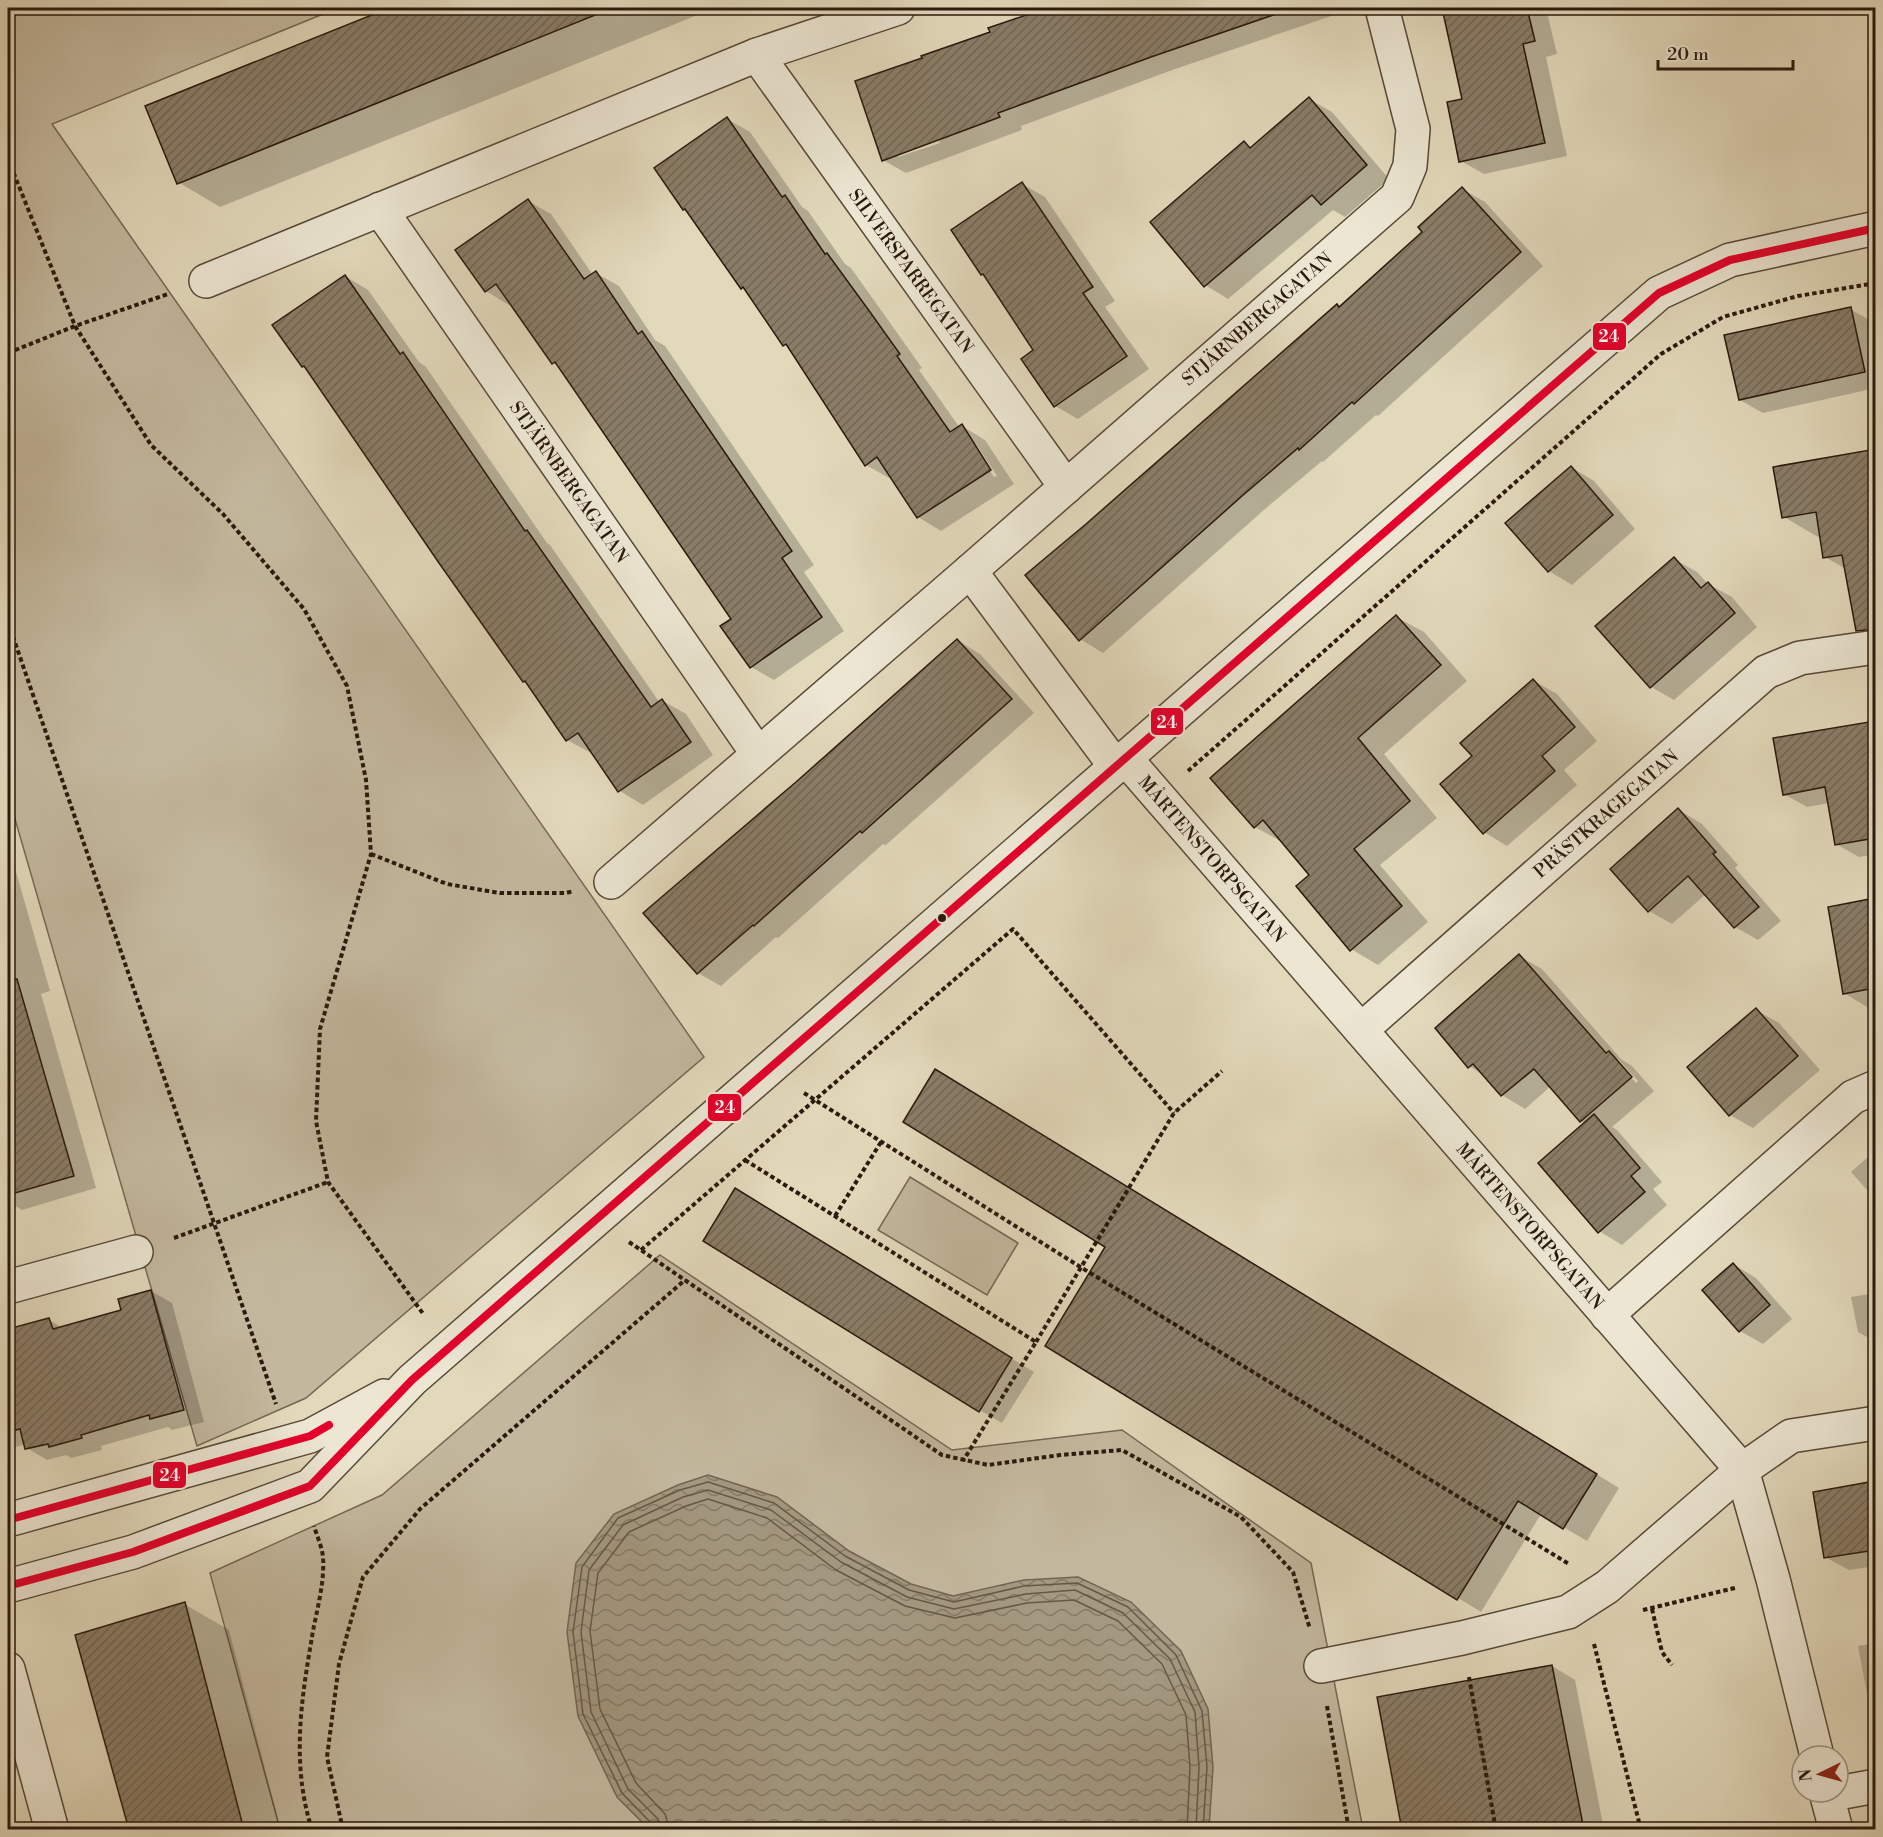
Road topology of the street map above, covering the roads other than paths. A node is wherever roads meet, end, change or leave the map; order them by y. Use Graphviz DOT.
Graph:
graph roads {
  1 [pos="898,8"];
  2 [pos="1382,8"];
  3 [pos="757,55"];
  4 [pos="380,209"];
  5 [pos="1875,228"];
  6 [pos="206,281"];
  7 [pos="1065,487"];
  8 [pos="970,571"];
  9 [pos="1875,646"];
  10 [pos="758,754"];
  11 [pos="1120,763"];
  12 [pos="611,882"];
  13 [pos="1361,1030"];
  14 [pos="1875,1087"];
  15 [pos="136,1252"];
  16 [pos="8,1287"];
  17 [pos="1607,1315"];
  18 [pos="412,1380"];
  19 [pos="1875,1423"];
  20 [pos="1742,1470"];
  21 [pos="8,1520"];
  22 [pos="8,1586"];
  23 [pos="1320,1666"];
  24 [pos="8,1668"];
  25 [pos="1814,1744"];
  26 [pos="1875,1786"];
  27 [pos="1850,1790"];
  28 [pos="1829,1804"];
  29 [pos="51,1830"];
  30 [pos="1836,1830"];
  1 -- 3 [label="street"];
  2 -- 7 [label="street, STJÄRNBERGAGATAN"];
  3 -- 4 [label="street"];
  3 -- 7 [label="street, SILVERSPARREGATAN"];
  4 -- 6 [label="street"];
  4 -- 10 [label="street, STJÄRNBERGAGATAN"];
  5 -- 11 [label="street"];
  7 -- 8 [label="street, STJÄRNBERGAGATAN"];
  8 -- 10 [label="street, STJÄRNBERGAGATAN"];
  8 -- 11 [label="street"];
  9 -- 13 [label="street, PRÄSTKRAGEGATAN"];
  10 -- 12 [label="street, STJÄRNBERGAGATAN"];
  11 -- 13 [label="street, MÅRTENSTORPSGATAN"];
  11 -- 18 [label="street"];
  13 -- 17 [label="street, MÅRTENSTORPSGATAN"];
  14 -- 17 [label="street"];
  15 -- 16 [label="street"];
  17 -- 20 [label="street, MÅRTENSTORPSGATAN"];
  18 -- 21 [label="street"];
  18 -- 22 [label="street"];
  19 -- 20 [label="street"];
  20 -- 23 [label="street"];
  20 -- 25 [label="street, MÅRTENSTORPSGATAN"];
  24 -- 29 [label="street"];
  26 -- 27 [label="street"];
  28 -- 30 [label="street"];
}
